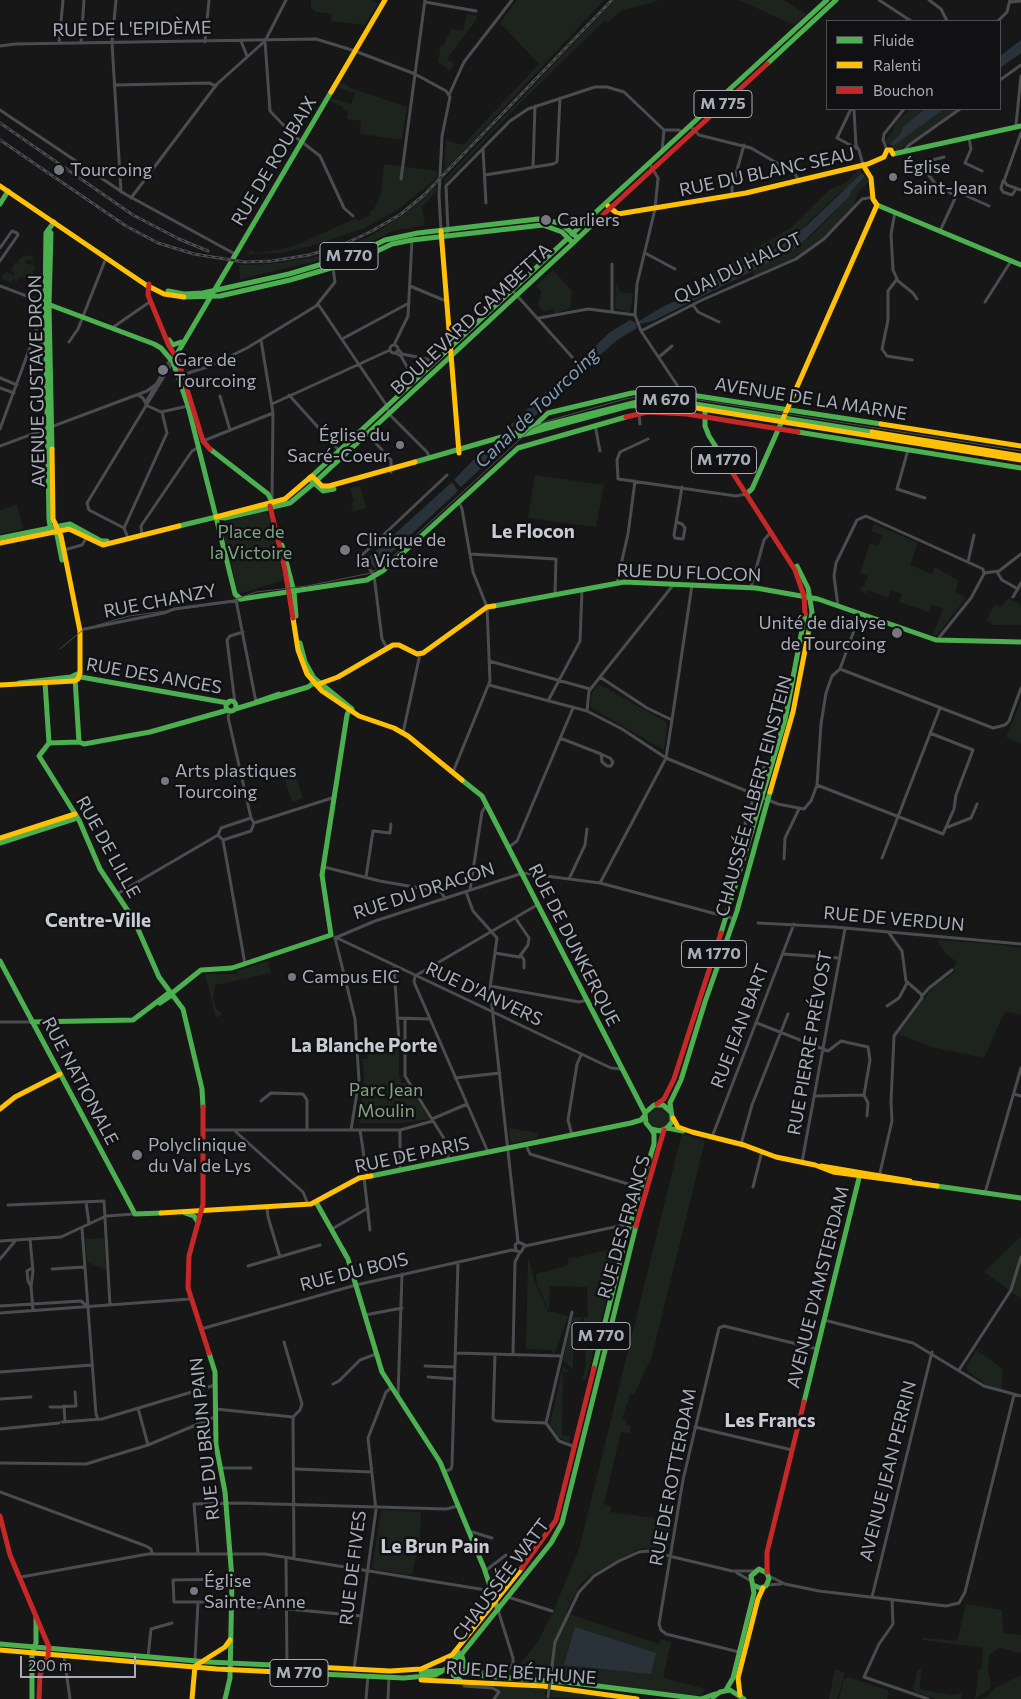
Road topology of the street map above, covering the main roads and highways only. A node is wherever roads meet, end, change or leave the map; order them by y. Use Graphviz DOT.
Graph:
graph roads {
  1 [pos="385,0"];
  2 [pos="827,0"];
  3 [pos="836,0"];
  4 [pos="1019,126"];
  5 [pos="893,154"];
  6 [pos="884,157"];
  7 [pos="863,165"];
  8 [pos="0,184"];
  9 [pos="8,191"];
  10 [pos="1,200"];
  11 [pos="604,205"];
  12 [pos="877,205"];
  13 [pos="610,208"];
  14 [pos="54,222"];
  15 [pos="441,231"];
  16 [pos="574,233"];
  17 [pos="442,238"];
  18 [pos="568,238"];
  19 [pos="578,238"];
  20 [pos="573,243"];
  21 [pos="1021,266"];
  22 [pos="149,285"];
  23 [pos="211,294"];
  24 [pos="47,304"];
  25 [pos="186,335"];
  26 [pos="168,340"];
  27 [pos="181,342"];
  28 [pos="450,348"];
  29 [pos="451,356"];
  30 [pos="174,360"];
  31 [pos="181,376"];
  32 [pos="704,407"];
  33 [pos="787,409"];
  34 [pos="705,418"];
  35 [pos="782,419"];
  36 [pos="539,420"];
  37 [pos="531,429"];
  38 [pos="539,429"];
  39 [pos="778,429"];
  40 [pos="543,439"];
  41 [pos="202,444"];
  42 [pos="942,445"];
  43 [pos="1021,446"];
  44 [pos="459,452"];
  45 [pos="1021,456"];
  46 [pos="1021,460"];
  47 [pos="1021,468"];
  48 [pos="392,471"];
  49 [pos="310,477"];
  50 [pos="315,482"];
  51 [pos="746,494"];
  52 [pos="271,505"];
  53 [pos="219,520"];
  54 [pos="55,529"];
  55 [pos="0,538"];
  56 [pos="0,543"];
  57 [pos="291,592"];
  58 [pos="807,596"];
  59 [pos="1021,642"];
  60 [pos="77,678"];
  61 [pos="45,681"];
  62 [pos="315,682"];
  63 [pos="0,685"];
  64 [pos="233,707"];
  65 [pos="350,709"];
  66 [pos="79,742"];
  67 [pos="49,743"];
  68 [pos="76,816"];
  69 [pos="0,838"];
  70 [pos="0,843"];
  71 [pos="0,961"];
  72 [pos="171,993"];
  73 [pos="32,1022"];
  74 [pos="60,1074"];
  75 [pos="15,1097"];
  76 [pos="636,1099"];
  77 [pos="0,1103"];
  78 [pos="657,1104"];
  79 [pos="651,1106"];
  80 [pos="0,1109"];
  81 [pos="645,1114"];
  82 [pos="672,1114"];
  83 [pos="631,1123"];
  84 [pos="650,1128"];
  85 [pos="666,1129"];
  86 [pos="692,1132"];
  87 [pos="860,1176"];
  88 [pos="1020,1197"];
  89 [pos="316,1202"];
  90 [pos="201,1210"];
  91 [pos="182,1212"];
  92 [pos="135,1214"];
  93 [pos="198,1222"];
  94 [pos="574,1446"];
  95 [pos="581,1448"];
  96 [pos="0,1516"];
  97 [pos="4,1543"];
  98 [pos="767,1552"];
  99 [pos="756,1570"];
  100 [pos="768,1574"];
  101 [pos="752,1583"];
  102 [pos="765,1586"];
  103 [pos="496,1602"];
  104 [pos="498,1610"];
  105 [pos="36,1613"];
  106 [pos="231,1639"];
  107 [pos="467,1639"];
  108 [pos="0,1644"];
  109 [pos="36,1646"];
  110 [pos="49,1647"];
  111 [pos="0,1650"];
  112 [pos="32,1653"];
  113 [pos="49,1654"];
  114 [pos="463,1654"];
  115 [pos="209,1659"];
  116 [pos="202,1661"];
  117 [pos="230,1663"];
  118 [pos="195,1667"];
  119 [pos="208,1668"];
  120 [pos="449,1669"];
  121 [pos="230,1670"];
  122 [pos="390,1674"];
  123 [pos="485,1676"];
  124 [pos="404,1678"];
  125 [pos="460,1680"];
  126 [pos="726,1690"];
  127 [pos="716,1694"];
  128 [pos="742,1697"];
  129 [pos="32,1699"];
  130 [pos="39,1699"];
  131 [pos="192,1699"];
  132 [pos="225,1699"];
  133 [pos="637,1699"];
  134 [pos="711,1699"];
  1 -- 23 [label="main road, RUE DE ROUBAIX"];
  2 -- 11 [label="main road, BOULEVARD GAMBETTA / M 775"];
  3 -- 13 [label="main road, BOULEVARD GAMBETTA / M 775"];
  4 -- 5 [label="main road"];
  5 -- 6 [label="main road"];
  5 -- 6 [label="main road"];
  6 -- 7 [label="main road, RUE DU BLANC SEAU"];
  7 -- 12 [label="main road"];
  7 -- 13 [label="main road, RUE DU BLANC SEAU"];
  8 -- 9 [label="main road"];
  9 -- 10 [label="main road"];
  9 -- 14 [label="main road"];
  11 -- 13 [label="main road, RUE DU BLANC SEAU"];
  11 -- 16 [label="main road, BOULEVARD GAMBETTA / M 775"];
  12 -- 21 [label="main road"];
  12 -- 33 [label="main road"];
  13 -- 19 [label="main road, BOULEVARD GAMBETTA / M 775"];
  14 -- 22 [label="main road"];
  14 -- 24 [label="main road, AVENUE GUSTAVE DRON"];
  15 -- 16 [label="main road, M 770"];
  15 -- 17 [label="main road"];
  15 -- 23 [label="main road, M 770"];
  16 -- 18 [label="main road, BOULEVARD GAMBETTA / M 775"];
  16 -- 19 [label="main road, M 770"];
  17 -- 18 [label="main road, M 770"];
  17 -- 23 [label="main road, M 770"];
  17 -- 28 [label="main road"];
  18 -- 20 [label="main road, M 770"];
  18 -- 28 [label="main road, BOULEVARD GAMBETTA / M 775"];
  19 -- 20 [label="main road, BOULEVARD GAMBETTA / M 775"];
  20 -- 29 [label="main road, BOULEVARD GAMBETTA / M 775"];
  22 -- 23 [label="main road"];
  22 -- 26 [label="main road"];
  23 -- 25 [label="main road, RUE DE ROUBAIX"];
  24 -- 30 [label="main road"];
  24 -- 54 [label="main road, AVENUE GUSTAVE DRON"];
  25 -- 27 [label="main road, RUE DE ROUBAIX"];
  25 -- 30 [label="main road, RUE DE ROUBAIX"];
  26 -- 27 [label="main road"];
  26 -- 30 [label="main road"];
  27 -- 30 [label="main road, RUE DE ROUBAIX"];
  28 -- 29 [label="main road"];
  28 -- 49 [label="main road, BOULEVARD GAMBETTA / M 775"];
  29 -- 44 [label="main road"];
  29 -- 50 [label="main road, BOULEVARD GAMBETTA / M 775"];
  30 -- 31 [label="main road"];
  31 -- 41 [label="main road"];
  31 -- 41 [label="main road"];
  32 -- 34 [label="main road"];
  32 -- 35 [label="main road, AVENUE DE LA MARNE / M 670"];
  32 -- 38 [label="main road, AVENUE DE LA MARNE / M 670"];
  33 -- 35 [label="main road"];
  33 -- 36 [label="main road, AVENUE DE LA MARNE"];
  33 -- 43 [label="main road, AVENUE DE LA MARNE"];
  34 -- 39 [label="main road, AVENUE DE LA MARNE"];
  34 -- 40 [label="main road, AVENUE DE LA MARNE"];
  34 -- 51 [label="main road, M 1770"];
  35 -- 39 [label="main road"];
  35 -- 42 [label="main road, AVENUE DE LA MARNE / M 670"];
  36 -- 37 [label="main road, AVENUE DE LA MARNE"];
  36 -- 38 [label="main road"];
  37 -- 38 [label="main road, AVENUE DE LA MARNE / M 670"];
  37 -- 44 [label="main road, AVENUE DE LA MARNE / M 670"];
  38 -- 40 [label="main road"];
  38 -- 44 [label="main road, AVENUE DE LA MARNE / M 670"];
  39 -- 47 [label="main road, AVENUE DE LA MARNE"];
  39 -- 51 [label="main road"];
  40 -- 57 [label="main road, AVENUE DE LA MARNE"];
  41 -- 52 [label="main road"];
  41 -- 53 [label="main road"];
  42 -- 45 [label="main road, M 670"];
  42 -- 46 [label="main road, M 670"];
  44 -- 48 [label="main road, M 670"];
  44 -- 48 [label="main road, M 670"];
  48 -- 50 [label="main road, M 670"];
  49 -- 50 [label="main road"];
  49 -- 52 [label="main road, BOULEVARD GAMBETTA / M 775"];
  50 -- 52 [label="main road, BOULEVARD GAMBETTA / M 775"];
  51 -- 58 [label="main road, M 1770"];
  52 -- 53 [label="main road"];
  52 -- 53 [label="main road"];
  52 -- 57 [label="main road"];
  53 -- 54 [label="main road"];
  53 -- 57 [label="main road"];
  54 -- 55 [label="main road"];
  54 -- 56 [label="main road"];
  54 -- 60 [label="main road, AVENUE GUSTAVE DRON"];
  57 -- 62 [label="main road"];
  58 -- 59 [label="main road, RUE DU FLOCON"];
  58 -- 62 [label="main road, RUE DU FLOCON"];
  58 -- 78 [label="main road, CHAUSSÉE ALBERT EINSTEIN / M 1770"];
  58 -- 82 [label="main road, CHAUSSÉE ALBERT EINSTEIN / M 1770"];
  60 -- 61 [label="main road, RUE DES ANGES"];
  60 -- 64 [label="main road, RUE DES ANGES"];
  60 -- 66 [label="main road, AVENUE GUSTAVE DRON"];
  61 -- 63 [label="main road, RUE DES ANGES"];
  61 -- 67 [label="main road"];
  62 -- 64 [label="main road"];
  62 -- 65 [label="main road, RUE DE DUNKERQUE"];
  64 -- 66 [label="main road"];
  65 -- 72 [label="main road, RUE DU DRAGON"];
  65 -- 76 [label="main road, RUE DE DUNKERQUE"];
  66 -- 67 [label="main road"];
  67 -- 68 [label="main road, RUE DE LILLE"];
  68 -- 69 [label="main road"];
  68 -- 70 [label="main road"];
  68 -- 72 [label="main road, RUE DE LILLE"];
  71 -- 73 [label="main road, RUE NATIONALE"];
  72 -- 73 [label="main road, RUE DU DRAGON"];
  72 -- 90 [label="main road, RUE DE LILLE"];
  73 -- 74 [label="main road, RUE NATIONALE"];
  74 -- 75 [label="main road"];
  74 -- 92 [label="main road, RUE NATIONALE"];
  75 -- 77 [label="main road"];
  75 -- 80 [label="main road"];
  76 -- 79 [label="main road"];
  76 -- 81 [label="main road, RUE DE DUNKERQUE"];
  78 -- 79 [label="main road"];
  78 -- 82 [label="main road"];
  79 -- 81 [label="main road"];
  81 -- 83 [label="main road, RUE DE PARIS"];
  81 -- 84 [label="main road"];
  82 -- 85 [label="main road"];
  82 -- 86 [label="main road"];
  83 -- 84 [label="main road, RUE DE PARIS"];
  83 -- 89 [label="main road, RUE DE PARIS"];
  84 -- 85 [label="main road"];
  84 -- 94 [label="main road, RUE DES FRANCS / M 770"];
  85 -- 86 [label="main road"];
  85 -- 95 [label="main road, RUE DES FRANCS / M 770"];
  86 -- 87 [label="main road"];
  87 -- 88 [label="main road"];
  87 -- 98 [label="main road, AVENUE D'AMSTERDAM"];
  89 -- 90 [label="main road, RUE DE PARIS"];
  89 -- 103 [label="main road"];
  90 -- 91 [label="main road, RUE DE PARIS"];
  90 -- 93 [label="main road, RUE DU BRUN PAIN"];
  91 -- 92 [label="main road, RUE DE PARIS"];
  91 -- 93 [label="main road"];
  93 -- 106 [label="main road, RUE DU BRUN PAIN"];
  94 -- 103 [label="main road, CHAUSSÉE WATT / M 770"];
  95 -- 104 [label="main road, CHAUSSÉE WATT / M 770"];
  96 -- 97 [label="main road"];
  97 -- 105 [label="main road"];
  98 -- 99 [label="main road, AVENUE D'AMSTERDAM"];
  98 -- 100 [label="main road, AVENUE D'AMSTERDAM"];
  99 -- 100 [label="main road"];
  99 -- 101 [label="main road, AVENUE D'AMSTERDAM"];
  100 -- 102 [label="main road, AVENUE D'AMSTERDAM"];
  101 -- 102 [label="main road"];
  101 -- 126 [label="main road"];
  102 -- 128 [label="main road"];
  103 -- 104 [label="main road"];
  103 -- 107 [label="main road, CHAUSSÉE WATT / M 770"];
  104 -- 114 [label="main road, CHAUSSÉE WATT / M 770"];
  105 -- 109 [label="main road"];
  105 -- 110 [label="main road"];
  106 -- 115 [label="main road"];
  106 -- 117 [label="main road, RUE DU BRUN PAIN"];
  107 -- 120 [label="main road, CHAUSSÉE WATT / M 770"];
  107 -- 122 [label="main road, CHAUSSÉE WATT / M 770"];
  108 -- 109 [label="main road, M 770"];
  109 -- 110 [label="main road, M 770"];
  109 -- 112 [label="main road"];
  110 -- 113 [label="main road"];
  110 -- 116 [label="main road, M 770"];
  111 -- 112 [label="main road, M 770"];
  112 -- 113 [label="main road, M 770"];
  112 -- 129 [label="main road"];
  113 -- 118 [label="main road, M 770"];
  113 -- 130 [label="main road"];
  114 -- 120 [label="main road, CHAUSSÉE WATT / M 770"];
  114 -- 123 [label="main road, RUE DE BÉTHUNE"];
  115 -- 116 [label="main road, M 770"];
  115 -- 117 [label="main road, M 770"];
  115 -- 119 [label="main road"];
  116 -- 118 [label="main road"];
  117 -- 121 [label="main road, RUE DU BRUN PAIN"];
  117 -- 122 [label="main road, CHAUSSÉE WATT / M 770"];
  118 -- 119 [label="main road, M 770"];
  118 -- 131 [label="main road"];
  119 -- 121 [label="main road, M 770"];
  120 -- 122 [label="main road, CHAUSSÉE WATT / M 770"];
  120 -- 123 [label="main road, RUE DE BÉTHUNE"];
  120 -- 124 [label="main road, CHAUSSÉE WATT / M 770"];
  120 -- 125 [label="main road"];
  121 -- 122 [label="main road, CHAUSSÉE WATT / M 770"];
  121 -- 132 [label="main road, RUE DU BRUN PAIN"];
  122 -- 124 [label="main road, CHAUSSÉE WATT / M 770"];
  123 -- 127 [label="main road, RUE DE BÉTHUNE"];
  124 -- 125 [label="main road, RUE DE BÉTHUNE"];
  125 -- 133 [label="main road, RUE DE BÉTHUNE"];
  126 -- 127 [label="main road"];
  126 -- 128 [label="main road"];
  127 -- 134 [label="main road"];
}
